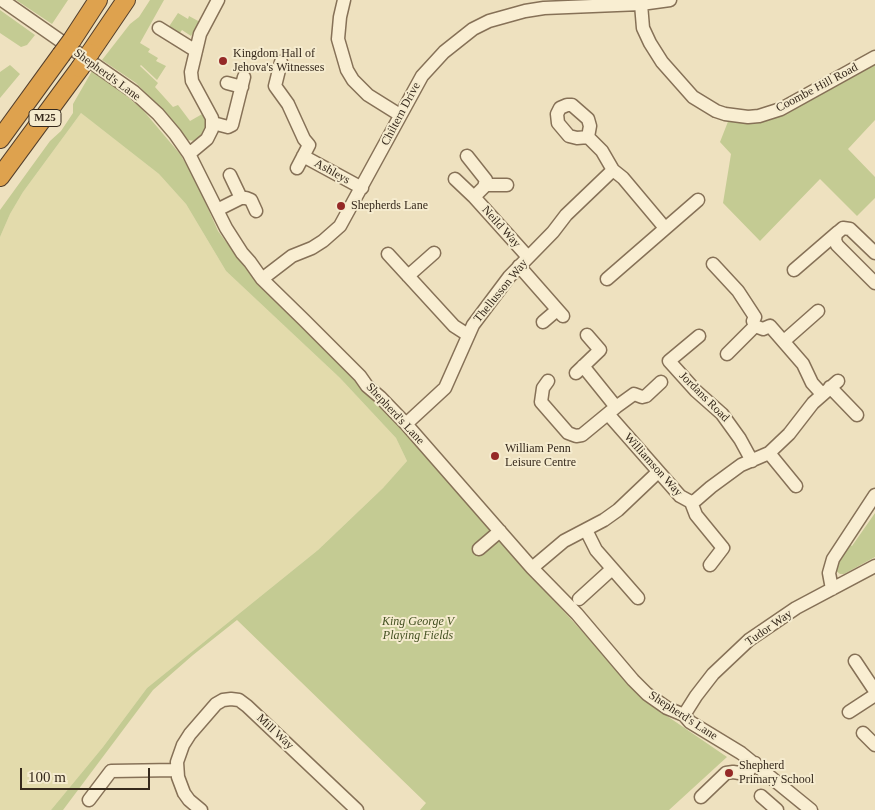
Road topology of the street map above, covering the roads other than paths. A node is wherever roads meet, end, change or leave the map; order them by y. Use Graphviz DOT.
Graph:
graph roads {
  1 [pos="2,0"];
  2 [pos="98,0"];
  3 [pos="126,0"];
  4 [pos="218,0"];
  5 [pos="344,0"];
  6 [pos="670,0"];
  7 [pos="641,4"];
  8 [pos="159,28"];
  9 [pos="196,51"];
  10 [pos="875,57"];
  11 [pos="281,62"];
  12 [pos="226,83"];
  13 [pos="400,116"];
  14 [pos="213,123"];
  15 [pos="588,137"];
  16 [pos="0,139"];
  17 [pos="306,151"];
  18 [pos="189,154"];
  19 [pos="467,156"];
  20 [pos="297,168"];
  21 [pos="614,170"];
  22 [pos="230,175"];
  23 [pos="0,177"];
  24 [pos="455,179"];
  25 [pos="486,185"];
  26 [pos="507,185"];
  27 [pos="362,188"];
  28 [pos="474,197"];
  29 [pos="241,198"];
  30 [pos="698,200"];
  31 [pos="217,210"];
  32 [pos="256,211"];
  33 [pos="666,228"];
  34 [pos="838,232"];
  35 [pos="434,253"];
  36 [pos="875,253"];
  37 [pos="388,254"];
  38 [pos="528,257"];
  39 [pos="713,264"];
  40 [pos="519,266"];
  41 [pos="794,270"];
  42 [pos="408,276"];
  43 [pos="262,279"];
  44 [pos="607,279"];
  45 [pos="875,283"];
  46 [pos="818,312"];
  47 [pos="543,322"];
  48 [pos="755,322"];
  49 [pos="468,335"];
  50 [pos="587,335"];
  51 [pos="699,336"];
  52 [pos="784,341"];
  53 [pos="727,354"];
  54 [pos="548,381"];
  55 [pos="662,382"];
  56 [pos="830,387"];
  57 [pos="612,411"];
  58 [pos="857,415"];
  59 [pos="406,424"];
  60 [pos="769,453"];
  61 [pos="752,461"];
  62 [pos="658,472"];
  63 [pos="796,486"];
  64 [pos="875,495"];
  65 [pos="691,502"];
  66 [pos="586,530"];
  67 [pos="500,531"];
  68 [pos="479,549"];
  69 [pos="710,565"];
  70 [pos="875,566"];
  71 [pos="532,568"];
  72 [pos="612,569"];
  73 [pos="832,589"];
  74 [pos="638,598"];
  75 [pos="579,599"];
  76 [pos="854,661"];
  77 [pos="875,693"];
  78 [pos="850,712"];
  79 [pos="684,715"];
  80 [pos="863,733"];
  81 [pos="875,745"];
  82 [pos="755,763"];
  83 [pos="176,770"];
  84 [pos="761,796"];
  85 [pos="701,797"];
  86 [pos="89,800"];
  87 [pos="201,810"];
  88 [pos="357,810"];
  89 [pos="777,810"];
  90 [pos="810,810"];
  1 -- 18 [label="street, Shepherd's Lane"];
  2 -- 16 [label="highway, M25, bridge"];
  3 -- 23 [label="highway, M25, bridge"];
  4 -- 9 [label="street"];
  5 -- 13 [label="street"];
  6 -- 7 [label="street, Chiltern Drive"];
  7 -- 10 [label="street, Coombe Hill Road"];
  7 -- 13 [label="street, Chiltern Drive"];
  8 -- 9 [label="street"];
  9 -- 14 [label="street"];
  11 -- 17 [label="street"];
  12 -- 14 [label="street"];
  13 -- 27 [label="street, Chiltern Drive"];
  14 -- 18 [label="street"];
  15 -- 21 [label="street"];
  17 -- 20 [label="street, Ashleys"];
  17 -- 27 [label="street, Ashleys"];
  18 -- 31 [label="street, Shepherd's Lane"];
  19 -- 25 [label="street, Neild Way"];
  21 -- 33 [label="street"];
  21 -- 38 [label="street, Thellusson Way"];
  22 -- 29 [label="street"];
  24 -- 28 [label="street, Neild Way"];
  25 -- 26 [label="street"];
  25 -- 28 [label="street, Neild Way"];
  27 -- 43 [label="street, Chiltern Drive"];
  28 -- 38 [label="street, Neild Way"];
  29 -- 31 [label="street"];
  29 -- 32 [label="street"];
  30 -- 33 [label="street"];
  31 -- 43 [label="street, Shepherd's Lane"];
  33 -- 44 [label="street"];
  34 -- 36 [label="street"];
  34 -- 41 [label="street"];
  34 -- 45 [label="street"];
  35 -- 42 [label="street"];
  37 -- 42 [label="street"];
  38 -- 40 [label="street, Thellusson Way"];
  39 -- 48 [label="street"];
  40 -- 47 [label="street"];
  40 -- 49 [label="street, Thellusson Way"];
  42 -- 49 [label="street"];
  43 -- 59 [label="street, Shepherd's Lane"];
  46 -- 52 [label="street"];
  48 -- 52 [label="street"];
  48 -- 53 [label="street"];
  49 -- 59 [label="street, Thellusson Way"];
  50 -- 57 [label="street, Williamson Way"];
  51 -- 61 [label="street, Jordans Road"];
  52 -- 56 [label="street"];
  54 -- 57 [label="street"];
  55 -- 57 [label="street"];
  56 -- 58 [label="street"];
  56 -- 60 [label="street, Williamson Way"];
  57 -- 62 [label="street, Williamson Way"];
  59 -- 67 [label="street, Shepherd's Lane"];
  60 -- 61 [label="street, Williamson Way"];
  60 -- 63 [label="street"];
  61 -- 65 [label="street, Williamson Way"];
  62 -- 65 [label="street, Williamson Way"];
  62 -- 66 [label="street"];
  64 -- 73 [label="street"];
  65 -- 69 [label="street"];
  66 -- 71 [label="street"];
  66 -- 72 [label="street"];
  67 -- 68 [label="street"];
  67 -- 71 [label="street, Shepherd's Lane"];
  70 -- 73 [label="street, Tudor Way"];
  71 -- 79 [label="street, Shepherd's Lane"];
  72 -- 74 [label="street"];
  72 -- 75 [label="street"];
  73 -- 79 [label="street, Tudor Way"];
  76 -- 77 [label="street"];
  77 -- 78 [label="street"];
  79 -- 82 [label="street, Shepherd's Lane"];
  80 -- 81 [label="street"];
  82 -- 85 [label="street"];
  82 -- 90 [label="street, Shepherd's Lane"];
  83 -- 86 [label="street"];
  83 -- 87 [label="street"];
  83 -- 88 [label="street, Mill Way"];
  84 -- 89 [label="street"];
}
